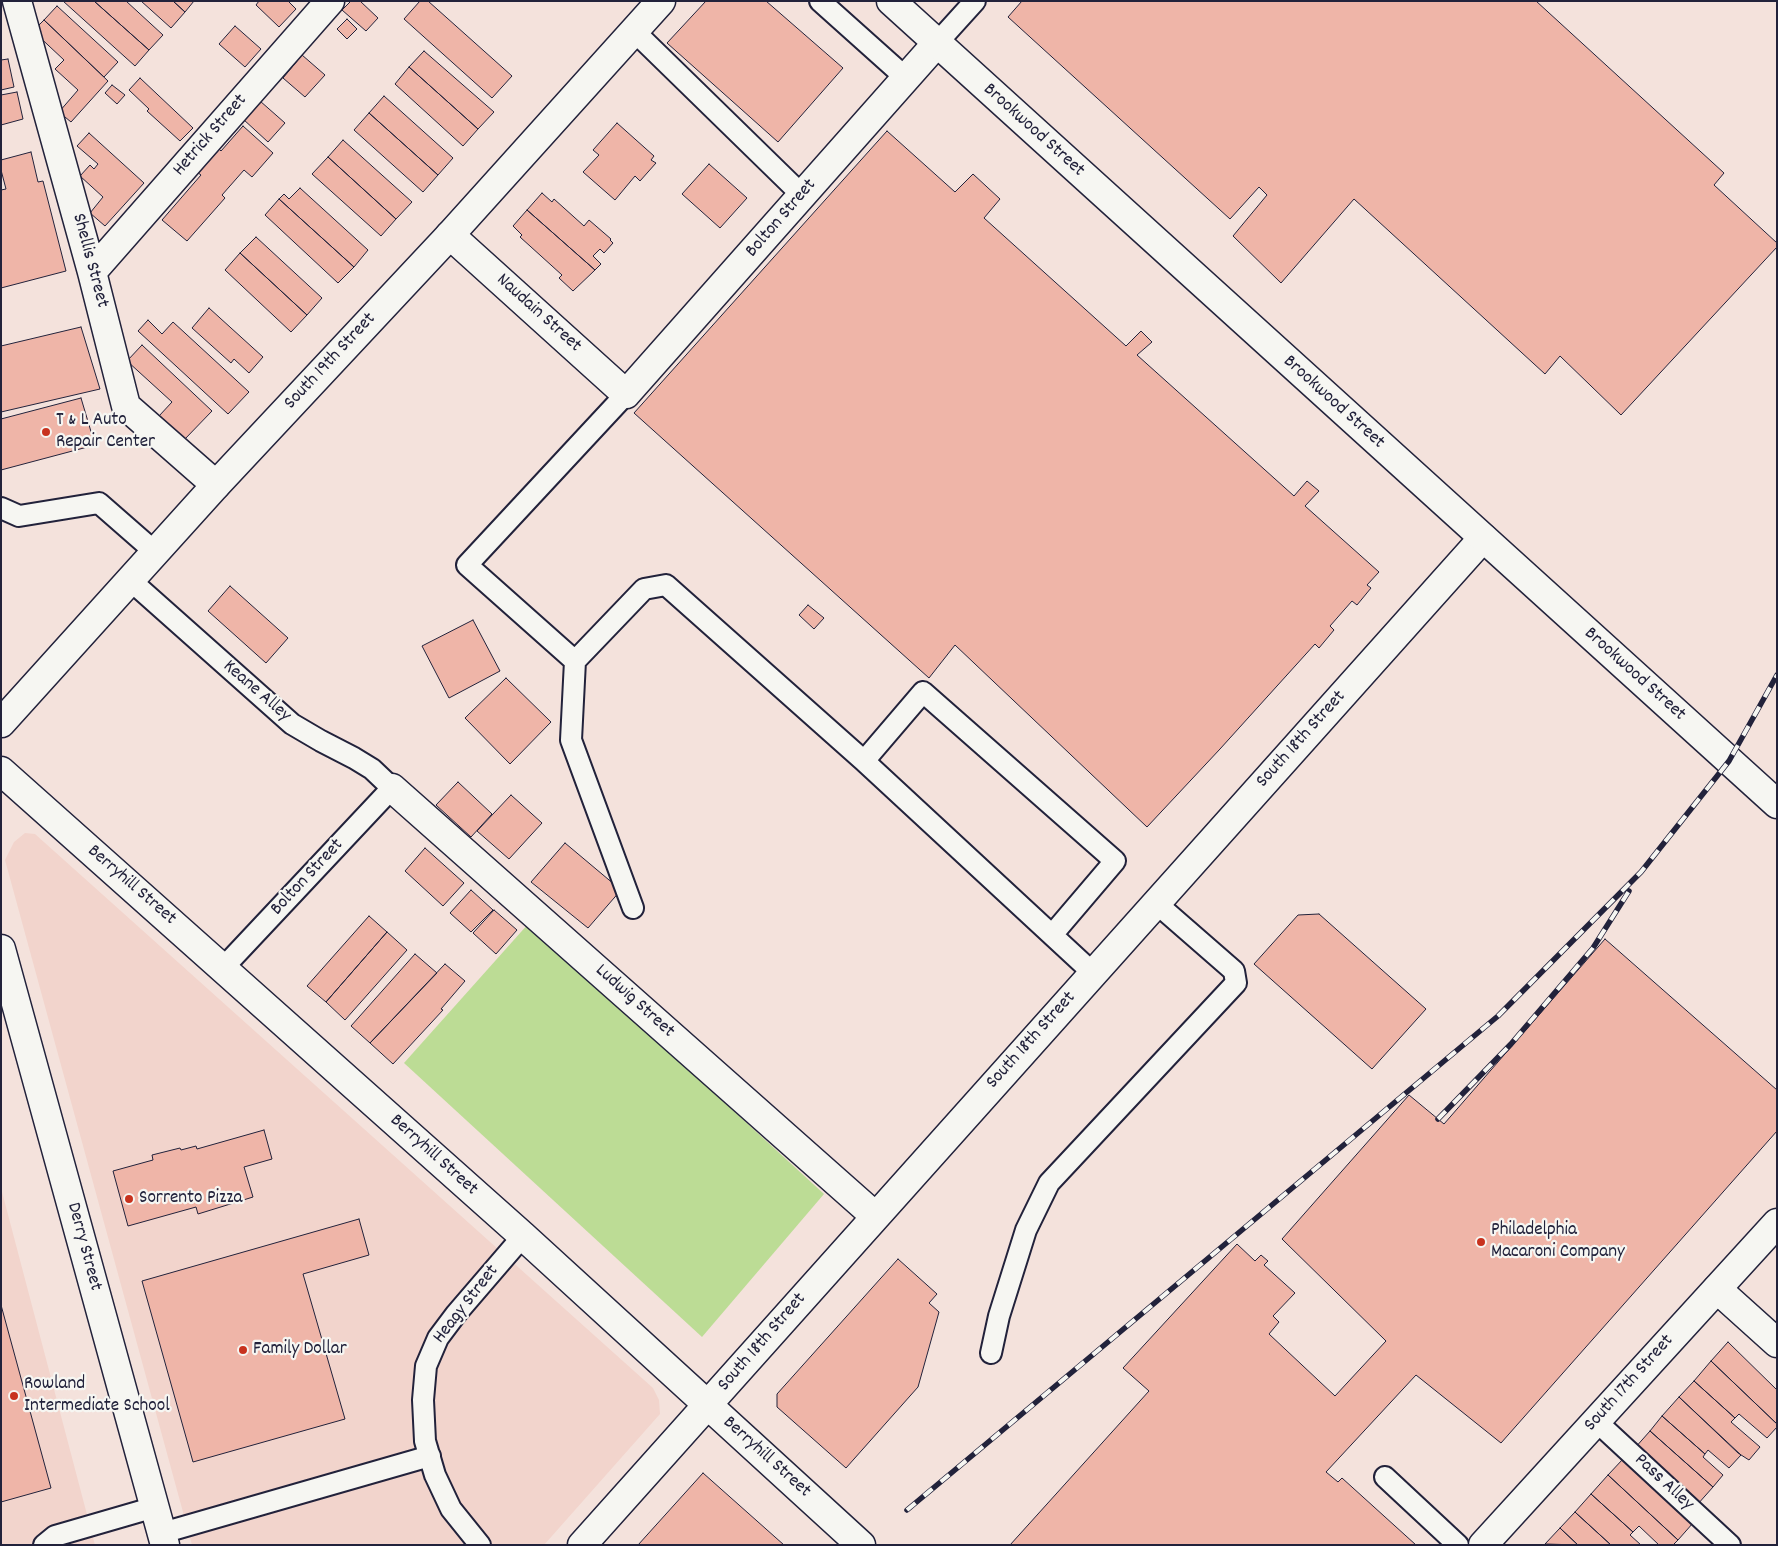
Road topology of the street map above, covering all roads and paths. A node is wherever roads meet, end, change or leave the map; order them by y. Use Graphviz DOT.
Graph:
graph roads {
  1 [pos="17,1"];
  2 [pos="330,1"];
  3 [pos="661,1"];
  4 [pos="820,1"];
  5 [pos="890,1"];
  6 [pos="975,1"];
  7 [pos="634,31"];
  8 [pos="937,43"];
  9 [pos="906,78"];
  10 [pos="802,195"];
  11 [pos="450,235"];
  12 [pos="92,272"];
  13 [pos="626,394"];
  14 [pos="216,485"];
  15 [pos="1,508"];
  16 [pos="1483,538"];
  17 [pos="155,552"];
  18 [pos="130,580"];
  19 [pos="575,661"];
  20 [pos="1,723"];
  21 [pos="864,761"];
  22 [pos="1,771"];
  23 [pos="392,788"];
  24 [pos="1777,804"];
  25 [pos="1156,903"];
  26 [pos="633,908"];
  27 [pos="1052,935"];
  28 [pos="1,949"];
  29 [pos="223,968"];
  30 [pos="1093,973"];
  31 [pos="875,1216"];
  32 [pos="1777,1223"];
  33 [pos="523,1236"];
  34 [pos="1717,1289"];
  35 [pos="1777,1343"];
  36 [pos="991,1353"];
  37 [pos="708,1405"];
  38 [pos="1596,1421"];
  39 [pos="430,1456"];
  40 [pos="1385,1477"];
  41 [pos="155,1507"];
  42 [pos="164,1539"];
  43 [pos="44,1545"];
  44 [pos="480,1545"];
  45 [pos="582,1545"];
  46 [pos="861,1545"];
  47 [pos="1458,1545"];
  48 [pos="1483,1545"];
  49 [pos="1730,1545"];
  1 -- 12 [label="street, Shellis Street"];
  2 -- 12 [label="street, Hetrick Street"];
  3 -- 7 [label="street, South 19th Street"];
  4 -- 9 [label="lane"];
  5 -- 8 [label="street, Brookwood Street"];
  6 -- 8 [label="lane"];
  7 -- 10 [label="lane"];
  7 -- 11 [label="street, South 19th Street"];
  8 -- 9 [label="street, Bolton Street"];
  8 -- 16 [label="street, Brookwood Street"];
  9 -- 10 [label="street, Bolton Street"];
  10 -- 13 [label="street, Bolton Street"];
  11 -- 13 [label="street, Naudain Street"];
  11 -- 14 [label="street, South 19th Street"];
  12 -- 14 [label="street, Shellis Street"];
  13 -- 19 [label="lane"];
  14 -- 17 [label="street, South 19th Street"];
  15 -- 17 [label="lane"];
  16 -- 24 [label="street, Brookwood Street"];
  16 -- 25 [label="street, South 18th Street"];
  17 -- 18 [label="street, South 19th Street"];
  18 -- 20 [label="street, South 19th Street"];
  18 -- 23 [label="lane, Keane Alley"];
  19 -- 21 [label="lane"];
  19 -- 26 [label="lane"];
  21 -- 27 [label="lane"];
  21 -- 27 [label="lane"];
  22 -- 29 [label="street, Berryhill Street"];
  23 -- 29 [label="lane, Bolton Street"];
  23 -- 31 [label="street, Ludwig Street"];
  25 -- 30 [label="street, South 18th Street"];
  25 -- 36 [label="lane"];
  27 -- 30 [label="lane"];
  28 -- 41 [label="street, Derry Street"];
  29 -- 33 [label="street, Berryhill Street"];
  30 -- 31 [label="street, South 18th Street"];
  31 -- 37 [label="street, South 18th Street"];
  32 -- 34 [label="street, South 17th Street"];
  33 -- 37 [label="street, Berryhill Street"];
  33 -- 39 [label="lane, Heagy Street"];
  34 -- 35 [label="street"];
  34 -- 38 [label="street, South 17th Street"];
  37 -- 45 [label="street, South 18th Street"];
  37 -- 46 [label="street, Berryhill Street"];
  38 -- 48 [label="street, South 17th Street"];
  38 -- 49 [label="lane, Pass Alley"];
  39 -- 42 [label="lane"];
  39 -- 44 [label="lane, Heagy Street"];
  40 -- 47 [label="lane"];
  41 -- 42 [label="street, Derry Street"];
  41 -- 43 [label="lane"];
}
